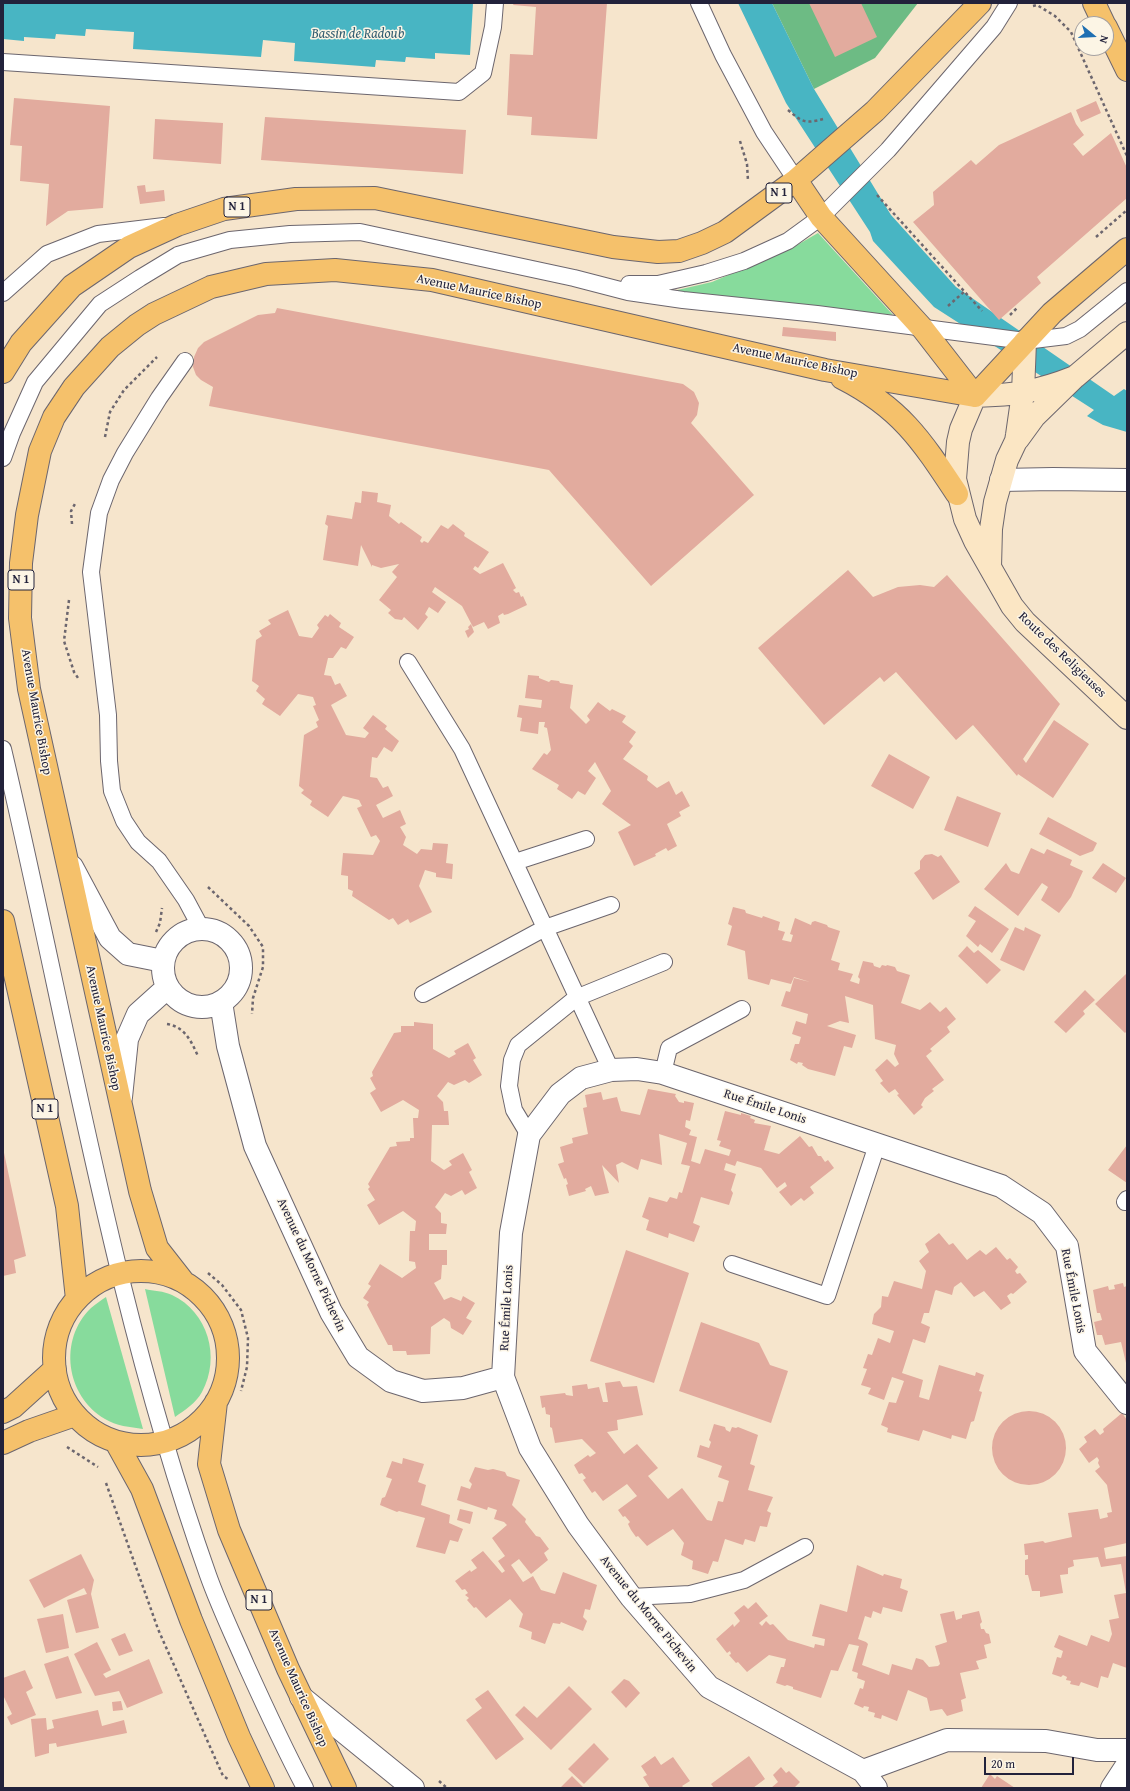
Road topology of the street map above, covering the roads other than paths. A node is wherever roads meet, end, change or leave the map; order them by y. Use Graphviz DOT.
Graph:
graph roads {
  1 [pos="495,3"];
  2 [pos="699,3"];
  3 [pos="1009,3"];
  4 [pos="980,5"];
  5 [pos="1114,43"];
  6 [pos="3,62"];
  7 [pos="1127,70"];
  8 [pos="796,180"];
  9 [pos="821,217"];
  10 [pos="177,225"];
  11 [pos="1127,249"];
  12 [pos="574,278"];
  13 [pos="1127,290"];
  14 [pos="3,293"];
  15 [pos="923,329"];
  16 [pos="1127,333"];
  17 [pos="1025,341"];
  18 [pos="185,361"];
  19 [pos="825,370"];
  20 [pos="3,372"];
  21 [pos="1075,377"];
  22 [pos="1023,393"];
  23 [pos="974,396"];
  24 [pos="1016,441"];
  25 [pos="3,458"];
  26 [pos="1001,480"];
  27 [pos="1127,480"];
  28 [pos="957,494"];
  29 [pos="990,567"];
  30 [pos="408,662"];
  31 [pos="1127,718"];
  32 [pos="3,749"];
  33 [pos="586,839"];
  34 [pos="64,854"];
  35 [pos="515,862"];
  36 [pos="611,905"];
  37 [pos="3,921"];
  38 [pos="201,928"];
  39 [pos="544,928"];
  40 [pos="163,961"];
  41 [pos="664,962"];
  42 [pos="168,987"];
  43 [pos="423,994"];
  44 [pos="576,998"];
  45 [pos="221,1002"];
  46 [pos="742,1009"];
  47 [pos="611,1070"];
  48 [pos="663,1073"];
  49 [pos="120,1104"];
  50 [pos="529,1135"];
  51 [pos="877,1145"];
  52 [pos="732,1264"];
  53 [pos="119,1273"];
  54 [pos="182,1280"];
  55 [pos="77,1299"];
  56 [pos="55,1369"];
  57 [pos="503,1377"];
  58 [pos="216,1402"];
  59 [pos="1127,1404"];
  60 [pos="3,1412"];
  61 [pos="75,1415"];
  62 [pos="116,1442"];
  63 [pos="165,1442"];
  64 [pos="3,1443"];
  65 [pos="805,1547"];
  66 [pos="631,1597"];
  67 [pos="301,1697"];
  68 [pos="1127,1750"];
  69 [pos="1127,1765"];
  70 [pos="863,1771"];
  71 [pos="263,1788"];
  72 [pos="306,1788"];
  73 [pos="345,1788"];
  74 [pos="413,1788"];
  75 [pos="876,1788"];
  76 [pos="1112,1788"];
  1 -- 6 [label="lane"];
  2 -- 8 [label="lane"];
  3 -- 9 [label="lane"];
  4 -- 8 [label="main road, N 1"];
  5 -- 7 [label="main road"];
  8 -- 9 [label="main road"];
  8 -- 10 [label="main road, N 1"];
  9 -- 12 [label="lane"];
  9 -- 15 [label="main road"];
  10 -- 14 [label="lane"];
  10 -- 20 [label="main road, N 1"];
  11 -- 17 [label="main road"];
  12 -- 15 [label="lane"];
  12 -- 25 [label="lane"];
  13 -- 17 [label="lane"];
  15 -- 17 [label="lane"];
  15 -- 23 [label="main road"];
  16 -- 21 [label="main road, N 1"];
  17 -- 22 [label="main road, N 1"];
  17 -- 23 [label="main road"];
  18 -- 38 [label="lane"];
  19 -- 23 [label="main road, Avenue Maurice Bishop / N 1"];
  19 -- 28 [label="main road"];
  19 -- 34 [label="main road, Avenue Maurice Bishop / N 1"];
  21 -- 22 [label="main road, N 1"];
  21 -- 24 [label="main road, N 1"];
  22 -- 23 [label="main road, N 1"];
  22 -- 24 [label="main road, N 1"];
  23 -- 28 [label="main road, Route des Religieuses"];
  24 -- 26 [label="main road, N 1"];
  26 -- 27 [label="street"];
  26 -- 29 [label="main road, N 1"];
  28 -- 29 [label="main road, Route des Religieuses"];
  29 -- 31 [label="main road, Route des Religieuses"];
  30 -- 35 [label="lane"];
  32 -- 53 [label="lane"];
  33 -- 35 [label="lane"];
  34 -- 40 [label="street"];
  34 -- 49 [label="main road, Avenue Maurice Bishop / N 1"];
  35 -- 39 [label="lane"];
  36 -- 39 [label="lane"];
  37 -- 55 [label="main road, N 1"];
  38 -- 40 [label="street"];
  38 -- 45 [label="street"];
  39 -- 43 [label="lane"];
  39 -- 44 [label="lane"];
  40 -- 42 [label="street"];
  41 -- 44 [label="lane"];
  42 -- 45 [label="street"];
  42 -- 49 [label="street"];
  44 -- 47 [label="lane"];
  44 -- 50 [label="lane"];
  45 -- 57 [label="street, Avenue du Morne Pichevin"];
  46 -- 48 [label="lane"];
  47 -- 48 [label="street, Rue Émile Lonis"];
  47 -- 50 [label="street, Rue Émile Lonis"];
  48 -- 51 [label="street, Rue Émile Lonis"];
  49 -- 54 [label="main road, Avenue Maurice Bishop / N 1"];
  50 -- 57 [label="street, Rue Émile Lonis"];
  51 -- 52 [label="lane"];
  51 -- 59 [label="street, Rue Émile Lonis"];
  53 -- 54 [label="main road"];
  53 -- 55 [label="main road"];
  53 -- 63 [label="lane"];
  54 -- 58 [label="main road"];
  55 -- 56 [label="main road"];
  56 -- 60 [label="main road"];
  56 -- 61 [label="main road"];
  57 -- 66 [label="street, Avenue du Morne Pichevin"];
  58 -- 63 [label="main road"];
  58 -- 67 [label="main road, Avenue Maurice Bishop / N 1"];
  61 -- 62 [label="main road"];
  61 -- 64 [label="main road"];
  62 -- 63 [label="main road"];
  62 -- 71 [label="main road"];
  63 -- 72 [label="lane"];
  65 -- 66 [label="lane"];
  66 -- 70 [label="street, Avenue du Morne Pichevin"];
  67 -- 73 [label="main road, Avenue Maurice Bishop / N 1"];
  67 -- 74 [label="street"];
  68 -- 70 [label="street"];
  69 -- 76 [label="street"];
  70 -- 75 [label="street, Avenue du Morne Pichevin"];
}
